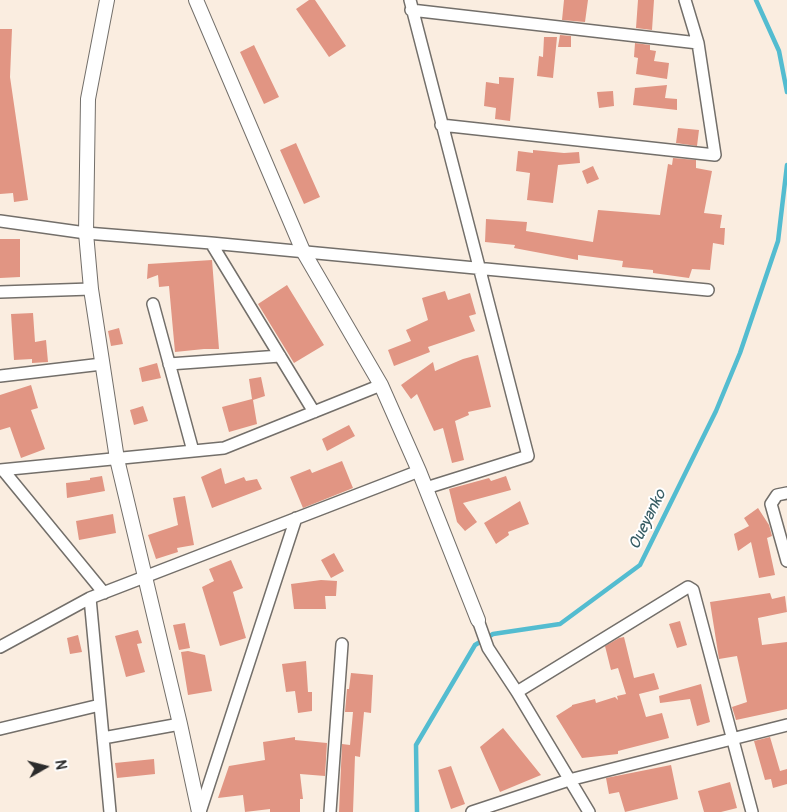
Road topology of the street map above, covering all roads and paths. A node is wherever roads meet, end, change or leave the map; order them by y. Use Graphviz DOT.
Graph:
graph roads {
  1 [pos="107,0"];
  2 [pos="196,0"];
  3 [pos="685,0"];
  4 [pos="410,5"];
  5 [pos="698,43"];
  6 [pos="441,125"];
  7 [pos="0,221"];
  8 [pos="86,233"];
  9 [pos="212,243"];
  10 [pos="303,251"];
  11 [pos="479,268"];
  12 [pos="90,289"];
  13 [pos="708,290"];
  14 [pos="0,292"];
  15 [pos="153,304"];
  16 [pos="280,356"];
  17 [pos="102,364"];
  18 [pos="169,364"];
  19 [pos="0,376"];
  20 [pos="381,385"];
  21 [pos="314,412"];
  22 [pos="192,451"];
  23 [pos="117,459"];
  24 [pos="2,470"];
  25 [pos="419,471"];
  26 [pos="426,488"];
  27 [pos="787,493"];
  28 [pos="296,518"];
  29 [pos="787,561"];
  30 [pos="145,577"];
  31 [pos="104,593"];
  32 [pos="90,598"];
  33 [pos="478,620"];
  34 [pos="342,644"];
  35 [pos="0,647"];
  36 [pos="517,692"];
  37 [pos="100,705"];
  38 [pos="180,724"];
  39 [pos="787,725"];
  40 [pos="0,729"];
  41 [pos="103,738"];
  42 [pos="733,738"];
  43 [pos="569,780"];
  44 [pos="110,812"];
  45 [pos="199,812"];
  46 [pos="330,812"];
  47 [pos="472,812"];
  48 [pos="589,812"];
  49 [pos="752,812"];
  1 -- 8 [label="street"];
  2 -- 10 [label="street"];
  3 -- 5 [label="street"];
  4 -- 5 [label="street"];
  4 -- 6 [label="street"];
  5 -- 6 [label="street"];
  6 -- 11 [label="street"];
  7 -- 8 [label="street"];
  8 -- 9 [label="street"];
  8 -- 12 [label="street"];
  9 -- 10 [label="street"];
  9 -- 16 [label="street"];
  10 -- 11 [label="street"];
  10 -- 20 [label="street"];
  11 -- 13 [label="street"];
  11 -- 26 [label="street"];
  12 -- 14 [label="street"];
  12 -- 17 [label="street"];
  15 -- 18 [label="street"];
  16 -- 18 [label="street"];
  16 -- 21 [label="street"];
  17 -- 19 [label="street"];
  17 -- 23 [label="street"];
  18 -- 22 [label="street"];
  20 -- 21 [label="street"];
  20 -- 25 [label="street"];
  21 -- 22 [label="street"];
  22 -- 23 [label="street"];
  23 -- 24 [label="street"];
  23 -- 30 [label="street"];
  24 -- 31 [label="street"];
  25 -- 26 [label="street"];
  25 -- 28 [label="street"];
  26 -- 33 [label="street"];
  27 -- 29 [label="street"];
  28 -- 30 [label="street"];
  28 -- 45 [label="street"];
  30 -- 31 [label="street"];
  30 -- 38 [label="street"];
  31 -- 32 [label="street"];
  32 -- 35 [label="street"];
  32 -- 37 [label="street"];
  33 -- 36 [label="street"];
  34 -- 46 [label="street"];
  36 -- 42 [label="street"];
  36 -- 43 [label="street"];
  37 -- 40 [label="street"];
  37 -- 41 [label="street"];
  38 -- 41 [label="street"];
  38 -- 45 [label="street"];
  39 -- 42 [label="street"];
  41 -- 44 [label="street"];
  42 -- 43 [label="street"];
  42 -- 49 [label="street"];
  43 -- 47 [label="street"];
  43 -- 48 [label="street"];
}
